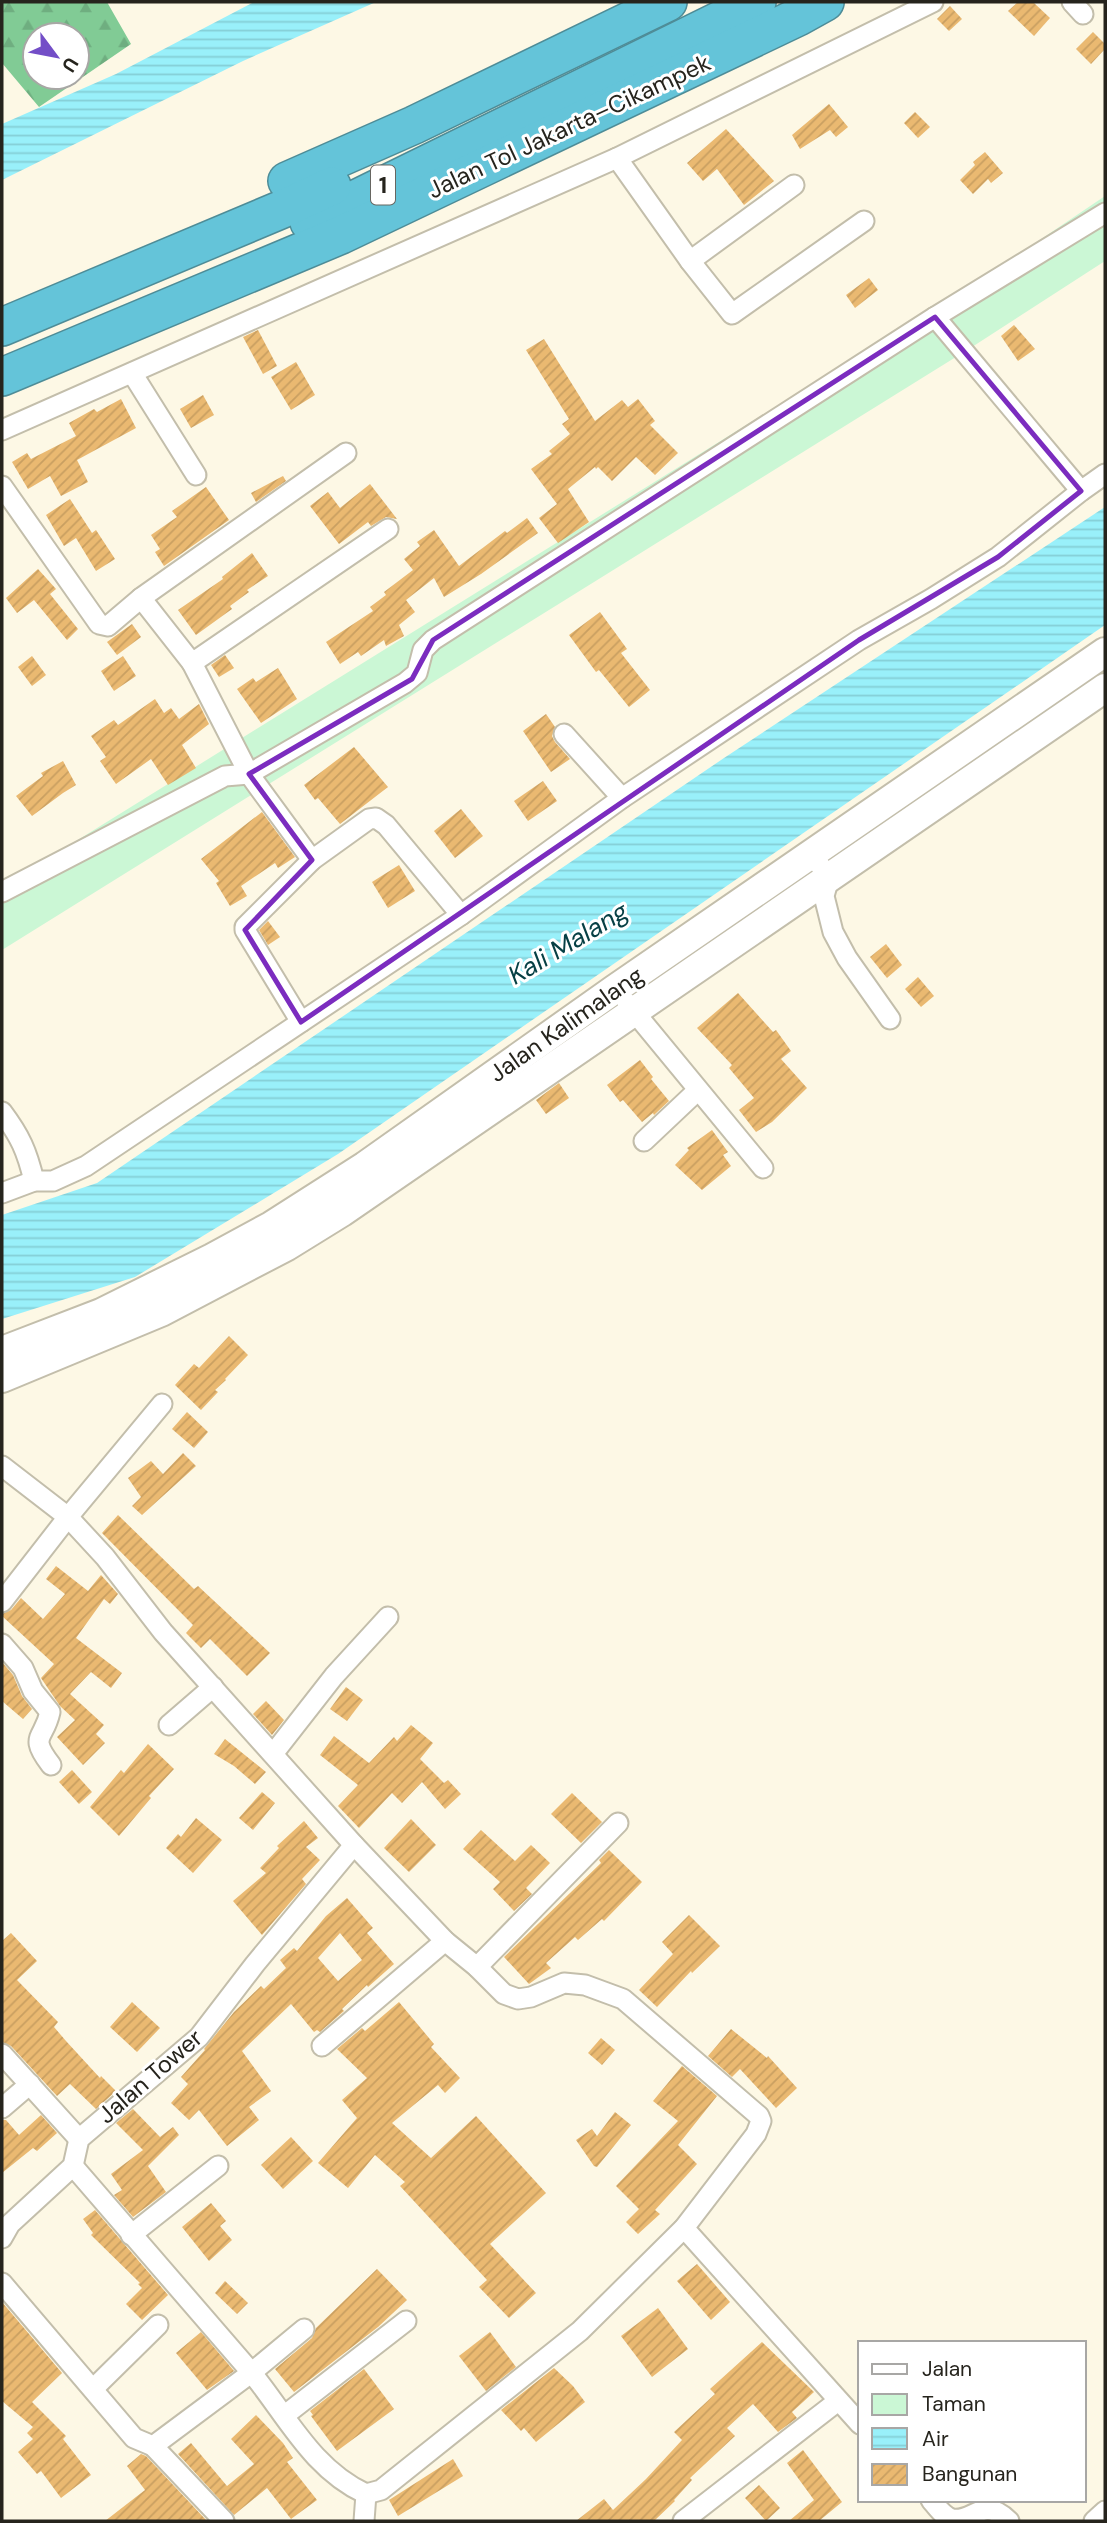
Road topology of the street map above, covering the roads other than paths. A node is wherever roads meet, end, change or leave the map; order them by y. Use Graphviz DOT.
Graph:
graph roads {
  1 [pos="668,2"];
  2 [pos="721,2"];
  3 [pos="757,2"];
  4 [pos="825,2"];
  5 [pos="933,2"];
  6 [pos="617,158"];
  7 [pos="794,185"];
  8 [pos="1105,213"];
  9 [pos="864,221"];
  10 [pos="690,261"];
  11 [pos="2,307"];
  12 [pos="935,317"];
  13 [pos="2,327"];
  14 [pos="2,351"];
  15 [pos="132,373"];
  16 [pos="2,377"];
  17 [pos="2,430"];
  18 [pos="346,453"];
  19 [pos="1105,474"];
  20 [pos="196,475"];
  21 [pos="2,486"];
  22 [pos="1080,491"];
  23 [pos="388,529"];
  24 [pos="141,598"];
  25 [pos="1105,653"];
  26 [pos="192,663"];
  27 [pos="1105,688"];
  28 [pos="564,734"];
  29 [pos="249,774"];
  30 [pos="622,798"];
  31 [pos="812,854"];
  32 [pos="312,860"];
  33 [pos="829,878"];
  34 [pos="2,892"];
  35 [pos="461,915"];
  36 [pos="615,989"];
  37 [pos="634,1012"];
  38 [pos="890,1019"];
  39 [pos="301,1022"];
  40 [pos="697,1091"];
  41 [pos="2,1112"];
  42 [pos="644,1141"];
  43 [pos="764,1168"];
  44 [pos="34,1181"];
  45 [pos="2,1193"];
  46 [pos="2,1351"];
  47 [pos="2,1378"];
  48 [pos="162,1404"];
  49 [pos="2,1466"];
  50 [pos="68,1517"];
  51 [pos="2,1602"];
  52 [pos="388,1616"];
  53 [pos="2,1644"];
  54 [pos="213,1687"];
  55 [pos="169,1725"];
  56 [pos="273,1754"];
  57 [pos="51,1765"];
  58 [pos="618,1823"];
  59 [pos="354,1845"];
  60 [pos="445,1941"];
  61 [pos="477,1966"];
  62 [pos="322,2046"];
  63 [pos="2,2054"];
  64 [pos="30,2084"];
  65 [pos="2,2108"];
  66 [pos="79,2138"];
  67 [pos="73,2166"];
  68 [pos="218,2166"];
  69 [pos="684,2228"];
  70 [pos="131,2235"];
  71 [pos="2,2238"];
  72 [pos="2,2283"];
  73 [pos="406,2321"];
  74 [pos="158,2325"];
  75 [pos="304,2329"];
  76 [pos="251,2373"];
  77 [pos="93,2389"];
  78 [pos="838,2401"];
  79 [pos="285,2414"];
  80 [pos="858,2422"];
  81 [pos="153,2446"];
  82 [pos="366,2494"];
  83 [pos="933,2502"];
  84 [pos="1105,2511"];
  85 [pos="224,2521"];
  86 [pos="364,2521"];
  87 [pos="683,2521"];
  88 [pos="1009,2521"];
  89 [pos="1094,2521"];
  1 -- 11 [label="highway, 1"];
  2 -- 13 [label="highway, 1"];
  3 -- 14 [label="highway, 1"];
  4 -- 16 [label="highway, Jalan Tol Jakarta–Cikampek / 1"];
  5 -- 6 [label="street"];
  6 -- 10 [label="street"];
  6 -- 15 [label="street"];
  7 -- 10 [label="street"];
  8 -- 12 [label="street"];
  9 -- 10 [label="street"];
  12 -- 22 [label="street"];
  12 -- 29 [label="street"];
  15 -- 17 [label="street"];
  15 -- 20 [label="street"];
  18 -- 24 [label="street"];
  19 -- 22 [label="street"];
  21 -- 24 [label="street"];
  22 -- 30 [label="street"];
  23 -- 26 [label="street"];
  24 -- 26 [label="street"];
  25 -- 31 [label="main road, Jalan Kalimalang"];
  26 -- 29 [label="street"];
  27 -- 33 [label="main road, Jalan Kalimalang"];
  28 -- 30 [label="street"];
  29 -- 32 [label="street"];
  29 -- 34 [label="street"];
  30 -- 35 [label="street"];
  31 -- 33 [label="street"];
  31 -- 36 [label="main road, Jalan Kalimalang"];
  32 -- 35 [label="street"];
  32 -- 39 [label="street"];
  33 -- 37 [label="main road, Jalan Kalimalang"];
  33 -- 38 [label="street"];
  35 -- 39 [label="street"];
  36 -- 37 [label="street"];
  36 -- 46 [label="main road, Jalan Kalimalang"];
  37 -- 40 [label="street"];
  37 -- 47 [label="main road, Jalan Kalimalang"];
  39 -- 44 [label="street"];
  40 -- 42 [label="street"];
  40 -- 43 [label="street"];
  41 -- 44 [label="street"];
  44 -- 45 [label="street"];
  48 -- 50 [label="street"];
  49 -- 50 [label="street"];
  50 -- 51 [label="street"];
  50 -- 54 [label="street"];
  52 -- 56 [label="street"];
  53 -- 57 [label="street"];
  54 -- 55 [label="street"];
  54 -- 56 [label="street"];
  56 -- 59 [label="street"];
  58 -- 61 [label="street"];
  59 -- 60 [label="street"];
  59 -- 66 [label="street, Jalan Tower"];
  60 -- 61 [label="street"];
  60 -- 62 [label="street"];
  61 -- 69 [label="street"];
  63 -- 64 [label="street"];
  64 -- 65 [label="street"];
  64 -- 66 [label="street"];
  66 -- 67 [label="street, Jalan Tower"];
  67 -- 70 [label="street"];
  67 -- 71 [label="street"];
  68 -- 70 [label="street"];
  69 -- 78 [label="street"];
  69 -- 82 [label="street"];
  70 -- 76 [label="street"];
  72 -- 77 [label="street"];
  73 -- 79 [label="street"];
  74 -- 77 [label="street"];
  75 -- 76 [label="street"];
  76 -- 79 [label="street"];
  76 -- 81 [label="street"];
  77 -- 81 [label="street"];
  78 -- 80 [label="street"];
  78 -- 87 [label="street"];
  79 -- 82 [label="street"];
  81 -- 85 [label="street"];
  82 -- 86 [label="street"];
  83 -- 88 [label="street"];
  84 -- 89 [label="street"];
}
